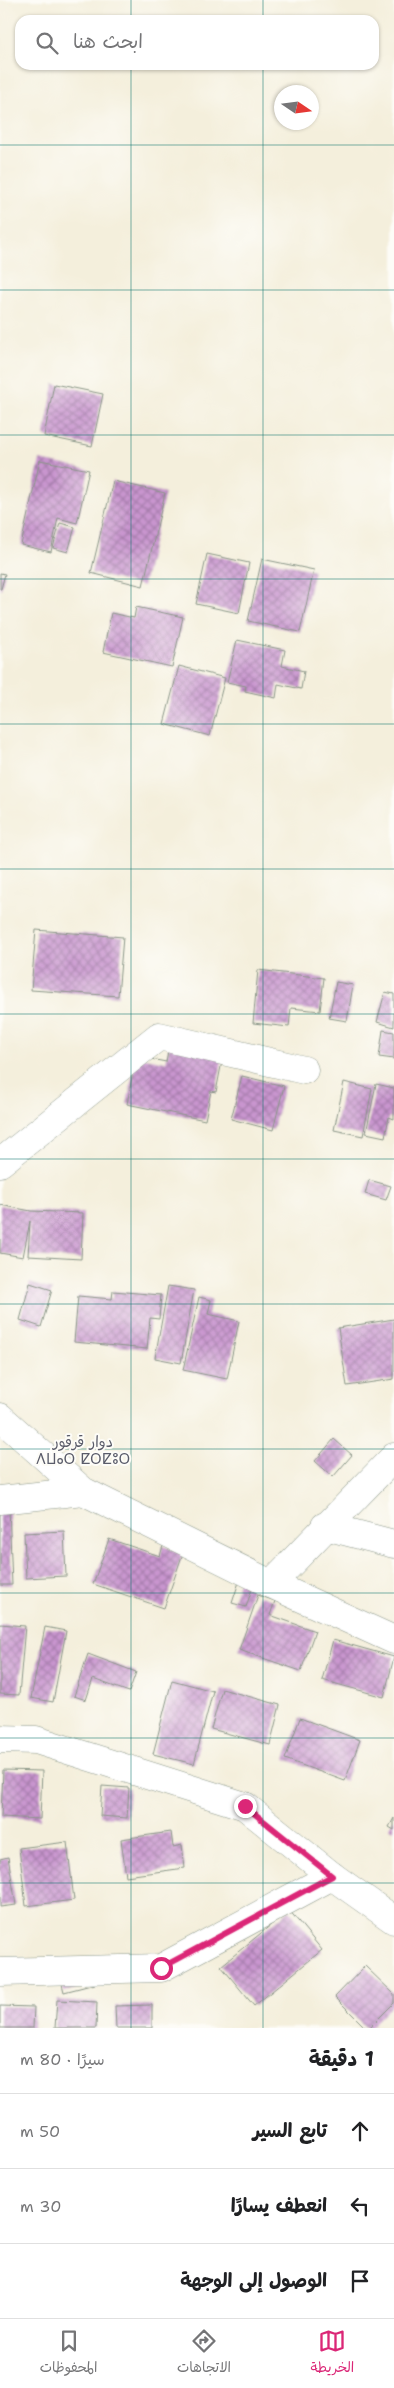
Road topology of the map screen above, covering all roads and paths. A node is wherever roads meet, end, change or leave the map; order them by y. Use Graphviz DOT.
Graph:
graph roads {
  1 [pos="304,1070"];
  2 [pos="0,1163"];
  3 [pos="0,1417"];
  4 [pos="394,1457"];
  5 [pos="83,1491"];
  6 [pos="0,1500"];
  7 [pos="324,1526"];
  8 [pos="394,1544"];
  9 [pos="271,1584"];
  10 [pos="394,1640"];
  11 [pos="0,1739"];
  12 [pos="332,1876"];
  13 [pos="394,1920"];
  14 [pos="0,1972"];
  1 -- 2 [label="street"];
  3 -- 5 [label="street"];
  4 -- 7 [label="street"];
  5 -- 6 [label="street"];
  5 -- 9 [label="street"];
  7 -- 8 [label="street"];
  7 -- 9 [label="street"];
  9 -- 10 [label="street"];
  11 -- 12 [label="street"];
  12 -- 13 [label="street"];
  12 -- 14 [label="street"];
}
